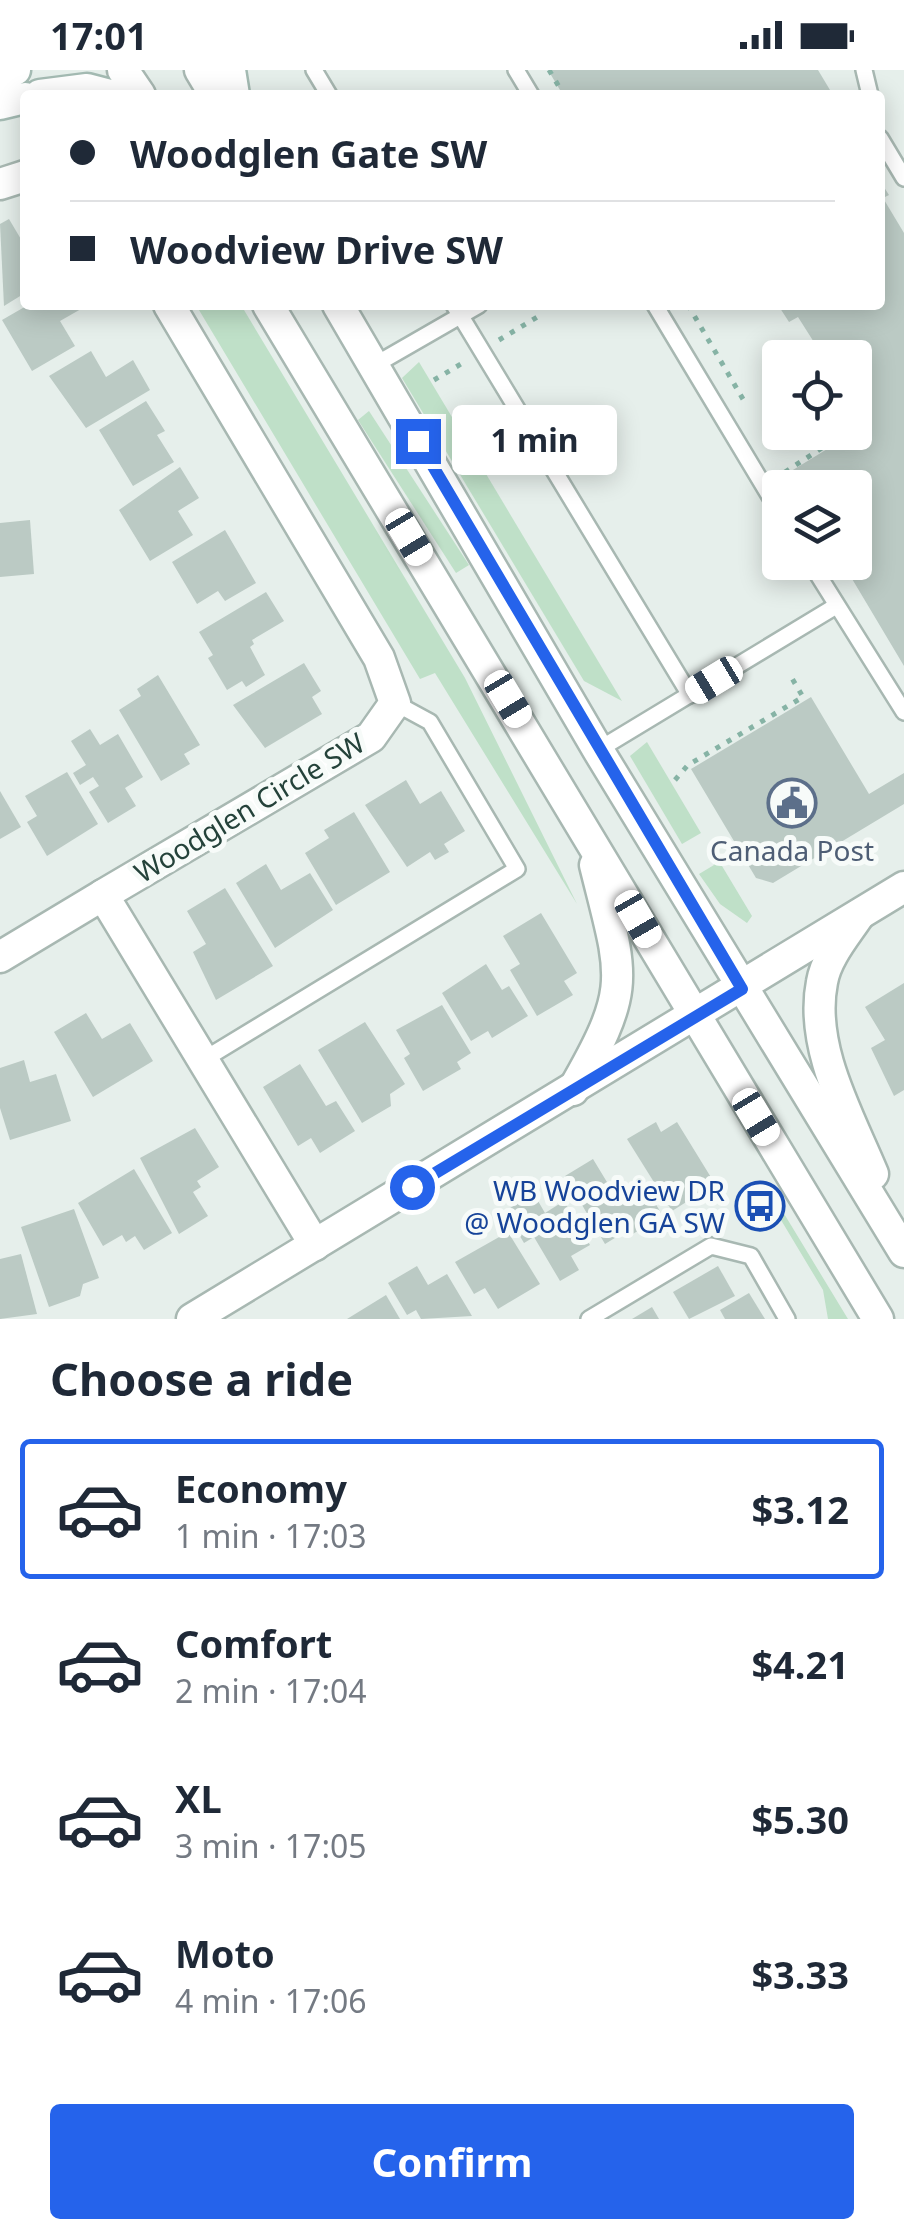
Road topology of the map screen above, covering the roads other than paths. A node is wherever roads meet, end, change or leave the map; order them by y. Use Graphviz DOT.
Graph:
graph roads {
  1 [pos="15,70"];
  2 [pos="0,79"];
  3 [pos="885,146"];
  4 [pos="904,178"];
  5 [pos="172,310"];
  6 [pos="271,310"];
  7 [pos="341,310"];
  8 [pos="457,310"];
  9 [pos="658,310"];
  10 [pos="374,366"];
  11 [pos="762,483"];
  12 [pos="821,580"];
  13 [pos="836,606"];
  14 [pos="690,694"];
  15 [pos="395,703"];
  16 [pos="904,712"];
  17 [pos="598,750"];
  18 [pos="547,764"];
  19 [pos="904,887"];
  20 [pos="103,895"];
  21 [pos="859,916"];
  22 [pos="0,957"];
  23 [pos="742,989"];
  24 [pos="696,1016"];
  25 [pos="203,1060"];
  26 [pos="573,1090"];
  27 [pos="315,1245"];
  28 [pos="904,1251"];
  29 [pos="192,1319"];
  30 [pos="589,1319"];
  31 [pos="787,1319"];
  32 [pos="878,1319"];
  1 -- 2 [label="street"];
  3 -- 4 [label="lane"];
  5 -- 15 [label="street"];
  6 -- 18 [label="street"];
  7 -- 10 [label="street"];
  8 -- 10 [label="lane"];
  8 -- 14 [label="lane"];
  9 -- 11 [label="lane"];
  10 -- 17 [label="street"];
  12 -- 13 [label="lane"];
  13 -- 14 [label="lane"];
  13 -- 16 [label="lane"];
  14 -- 17 [label="lane"];
  15 -- 20 [label="street, Woodglen Circle SW"];
  15 -- 25 [label="lane"];
  17 -- 23 [label="street"];
  18 -- 24 [label="street"];
  18 -- 26 [label="street"];
  19 -- 21 [label="street"];
  20 -- 22 [label="street"];
  20 -- 25 [label="street, Woodglen Circle SW"];
  21 -- 23 [label="street"];
  21 -- 28 [label="street"];
  23 -- 24 [label="street"];
  23 -- 28 [label="street"];
  24 -- 26 [label="street"];
  24 -- 32 [label="street"];
  25 -- 27 [label="street, Woodglen Circle SW"];
  26 -- 27 [label="street"];
  27 -- 29 [label="street"];
  30 -- 31 [label="lane"];
}
